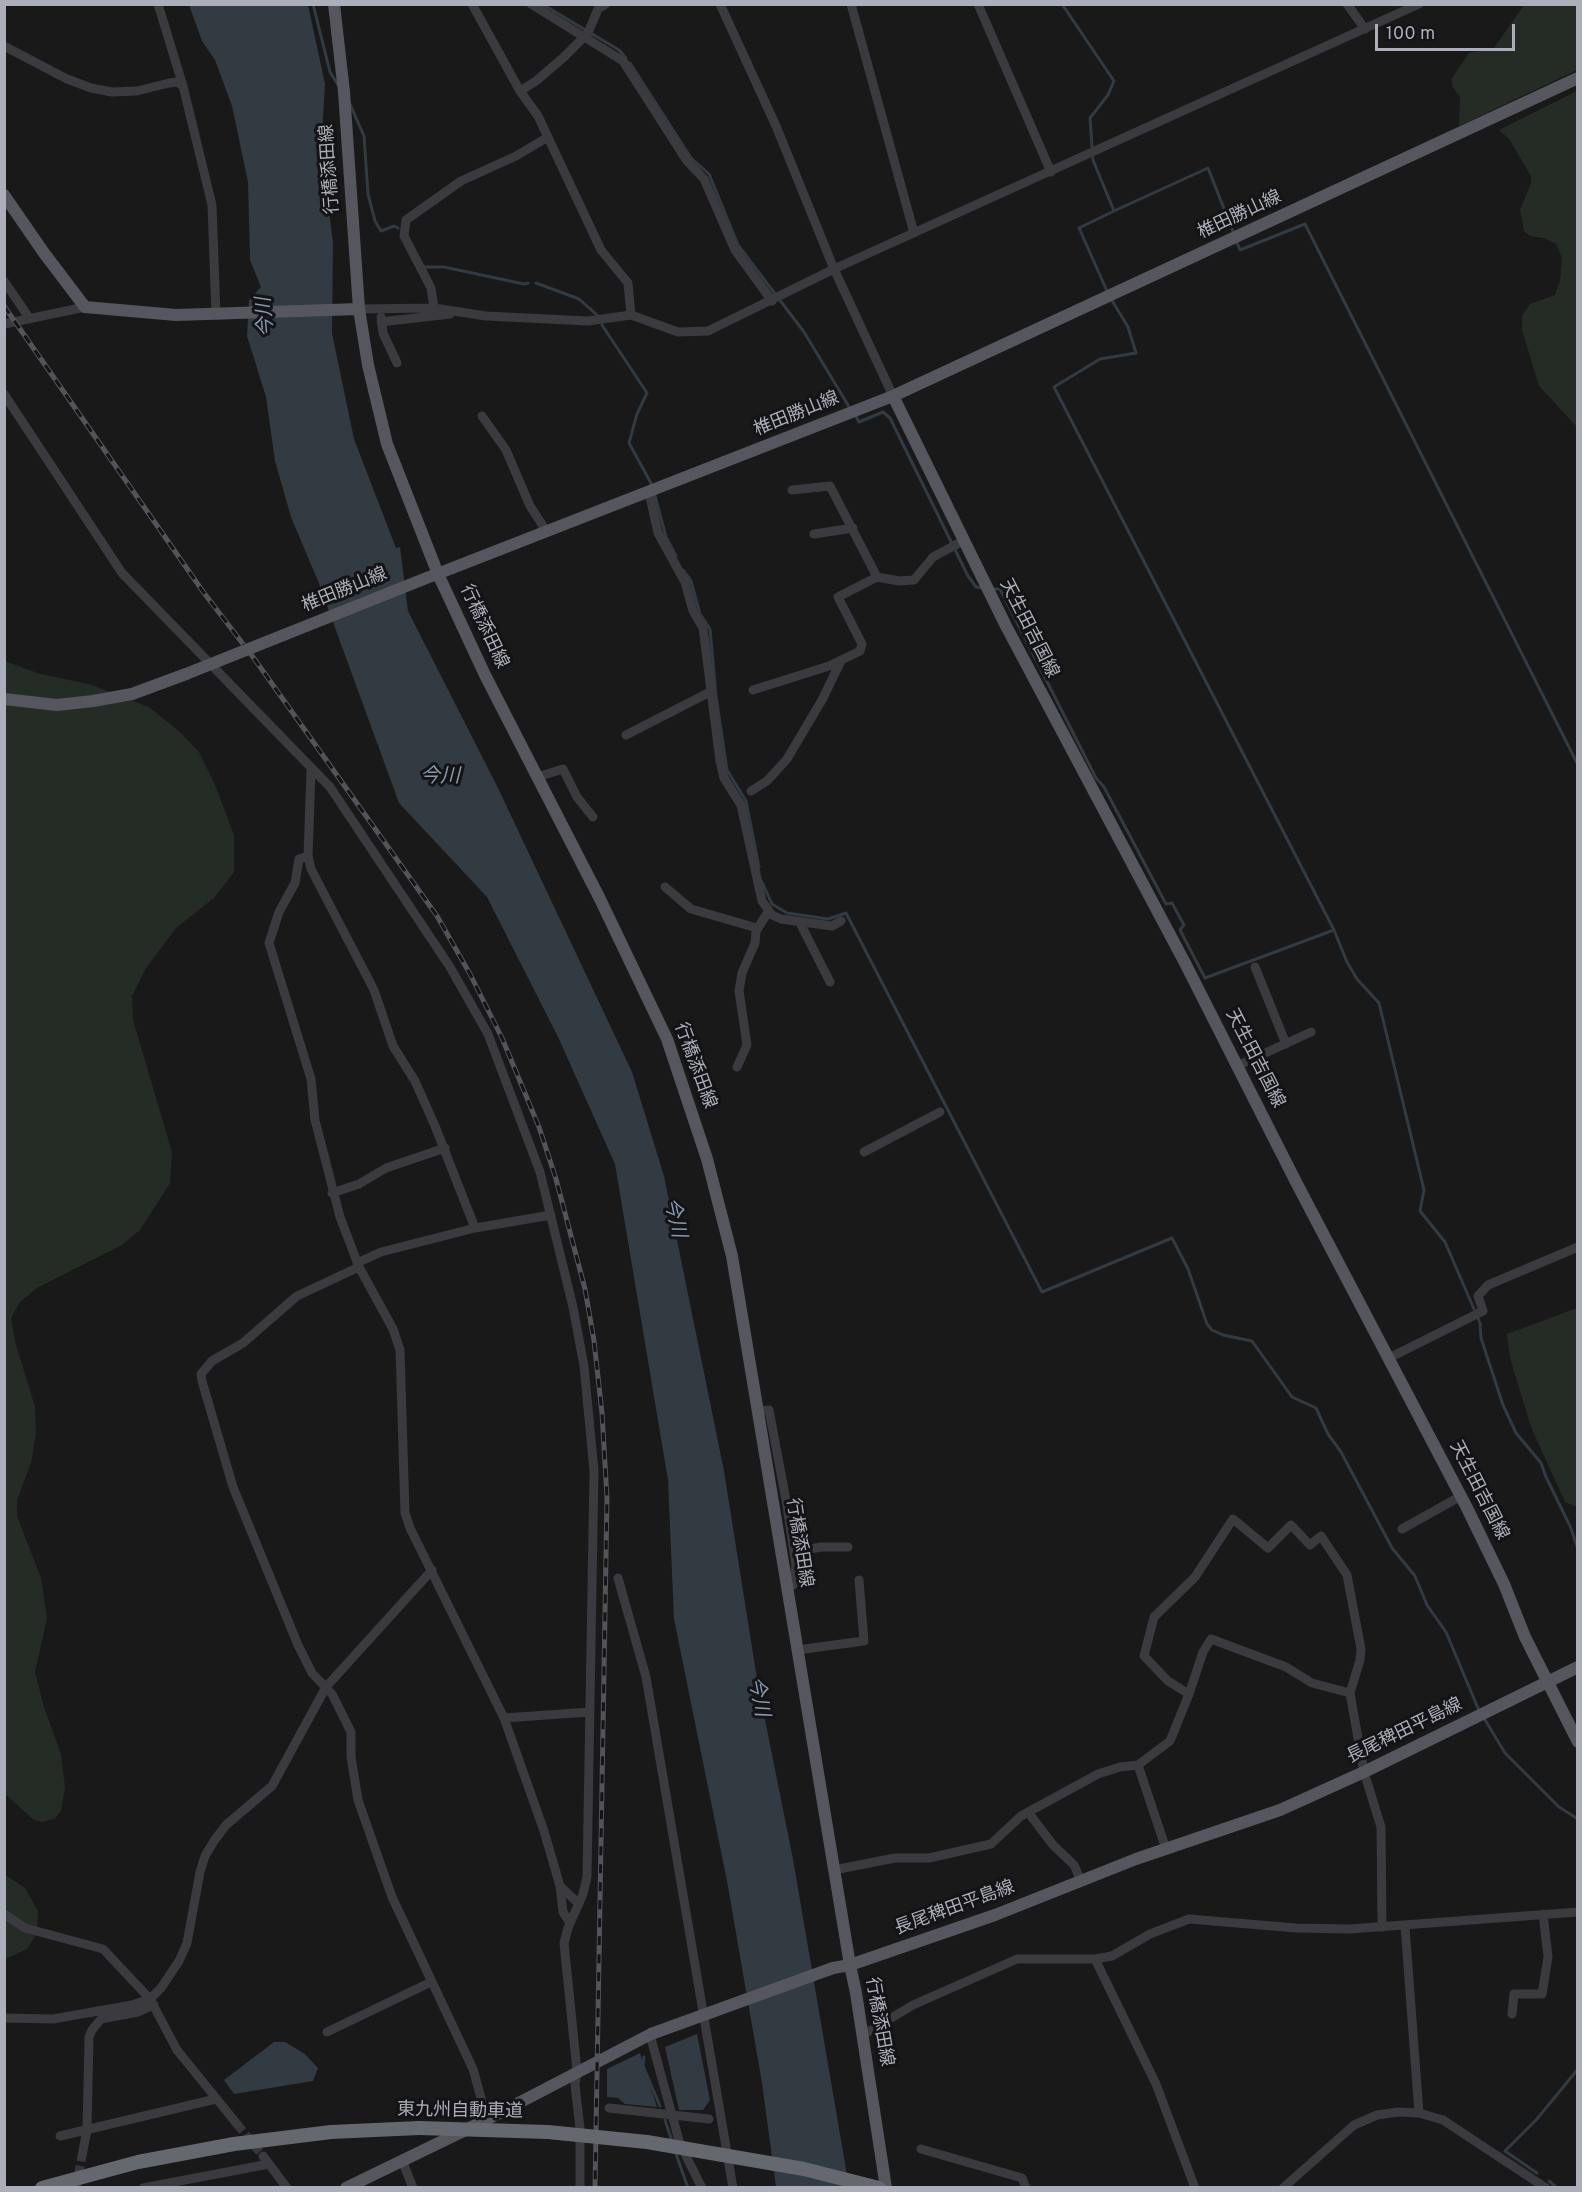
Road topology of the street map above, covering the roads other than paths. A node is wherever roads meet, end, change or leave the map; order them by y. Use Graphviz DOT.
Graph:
graph roads {
  1 [pos="158,4"];
  2 [pos="334,4"];
  3 [pos="472,4"];
  4 [pos="531,4"];
  5 [pos="606,4"];
  6 [pos="720,4"];
  7 [pos="851,4"];
  8 [pos="978,4"];
  9 [pos="1347,4"];
  10 [pos="1419,4"];
  11 [pos="1365,29"];
  12 [pos="584,36"];
  13 [pos="4,46"];
  14 [pos="1578,78"];
  15 [pos="183,86"];
  16 [pos="520,91"];
  17 [pos="548,137"];
  18 [pos="1051,172"];
  19 [pos="4,195"];
  20 [pos="914,233"];
  21 [pos="834,269"];
  22 [pos="4,281"];
  23 [pos="772,301"];
  24 [pos="85,307"];
  25 [pos="381,308"];
  26 [pos="434,308"];
  27 [pos="355,309"];
  28 [pos="459,313"];
  29 [pos="216,315"];
  30 [pos="631,315"];
  31 [pos="30,319"];
  32 [pos="381,322"];
  33 [pos="4,324"];
  34 [pos="397,363"];
  35 [pos="4,394"];
  36 [pos="893,396"];
  37 [pos="482,417"];
  38 [pos="792,490"];
  39 [pos="649,492"];
  40 [pos="853,528"];
  41 [pos="547,532"];
  42 [pos="814,534"];
  43 [pos="963,541"];
  44 [pos="434,576"];
  45 [pos="877,577"];
  46 [pos="841,661"];
  47 [pos="753,690"];
  48 [pos="710,692"];
  49 [pos="4,699"];
  50 [pos="626,735"];
  51 [pos="312,771"];
  52 [pos="537,777"];
  53 [pos="751,791"];
  54 [pos="593,817"];
  55 [pos="308,856"];
  56 [pos="665,887"];
  57 [pos="768,912"];
  58 [pos="841,921"];
  59 [pos="800,922"];
  60 [pos="757,928"];
  61 [pos="1255,967"];
  62 [pos="830,982"];
  63 [pos="1311,1032"];
  64 [pos="1286,1044"];
  65 [pos="737,1066"];
  66 [pos="1237,1066"];
  67 [pos="940,1112"];
  68 [pos="445,1148"];
  69 [pos="864,1152"];
  70 [pos="332,1192"];
  71 [pos="551,1215"];
  72 [pos="475,1228"];
  73 [pos="1578,1247"];
  74 [pos="358,1265"];
  75 [pos="1389,1358"];
  76 [pos="758,1412"];
  77 [pos="1461,1496"];
  78 [pos="1402,1529"];
  79 [pos="848,1547"];
  80 [pos="794,1552"];
  81 [pos="432,1570"];
  82 [pos="618,1578"];
  83 [pos="859,1580"];
  84 [pos="787,1586"];
  85 [pos="797,1650"];
  86 [pos="1578,1667"];
  87 [pos="1546,1682"];
  88 [pos="326,1687"];
  89 [pos="1350,1693"];
  90 [pos="1189,1694"];
  91 [pos="590,1712"];
  92 [pos="504,1718"];
  93 [pos="1578,1742"];
  94 [pos="1138,1766"];
  95 [pos="1364,1772"];
  96 [pos="1028,1812"];
  97 [pos="1166,1849"];
  98 [pos="834,1870"];
  99 [pos="1081,1881"];
  100 [pos="560,1886"];
  101 [pos="579,1904"];
  102 [pos="1578,1912"];
  103 [pos="4,1914"];
  104 [pos="1543,1914"];
  105 [pos="570,1923"];
  106 [pos="1406,1926"];
  107 [pos="1382,1928"];
  108 [pos="1095,1959"];
  109 [pos="850,1965"];
  110 [pos="431,1982"];
  111 [pos="152,2002"];
  112 [pos="707,2012"];
  113 [pos="1512,2014"];
  114 [pos="4,2018"];
  115 [pos="327,2032"];
  116 [pos="650,2035"];
  117 [pos="863,2035"];
  118 [pos="577,2071"];
  119 [pos="216,2099"];
  120 [pos="609,2108"];
  121 [pos="1419,2113"];
  122 [pos="671,2116"];
  123 [pos="709,2119"];
  124 [pos="484,2121"];
  125 [pos="237,2124"];
  126 [pos="87,2130"];
  127 [pos="60,2136"];
  128 [pos="921,2149"];
  129 [pos="82,2156"];
  130 [pos="263,2156"];
  131 [pos="402,2160"];
  132 [pos="269,2164"];
  133 [pos="42,2187"];
  134 [pos="143,2187"];
  135 [pos="287,2187"];
  136 [pos="346,2187"];
  137 [pos="413,2187"];
  138 [pos="580,2187"];
  139 [pos="702,2187"];
  140 [pos="733,2187"];
  141 [pos="879,2187"];
  142 [pos="886,2187"];
  143 [pos="1026,2187"];
  144 [pos="1195,2187"];
  145 [pos="1283,2187"];
  146 [pos="1546,2187"];
  1 -- 15 [label="street"];
  2 -- 27 [label="main road, 行橋添田線"];
  3 -- 16 [label="street"];
  4 -- 12 [label="street"];
  5 -- 12 [label="street"];
  6 -- 21 [label="street"];
  7 -- 20 [label="street"];
  8 -- 18 [label="street"];
  9 -- 11 [label="street"];
  10 -- 11 [label="street"];
  11 -- 18 [label="street"];
  12 -- 16 [label="street"];
  12 -- 23 [label="street"];
  13 -- 15 [label="street"];
  14 -- 36 [label="main road, 椎田勝山線"];
  15 -- 29 [label="street"];
  16 -- 17 [label="street"];
  17 -- 26 [label="street"];
  17 -- 30 [label="street"];
  18 -- 20 [label="street"];
  19 -- 24 [label="main road"];
  20 -- 21 [label="street"];
  21 -- 23 [label="street"];
  21 -- 36 [label="street"];
  22 -- 31 [label="street"];
  23 -- 30 [label="street"];
  24 -- 29 [label="main road"];
  24 -- 31 [label="street"];
  25 -- 26 [label="street"];
  25 -- 27 [label="street"];
  25 -- 32 [label="street"];
  26 -- 28 [label="street"];
  27 -- 29 [label="main road"];
  27 -- 44 [label="main road, 行橋添田線"];
  28 -- 30 [label="street"];
  28 -- 32 [label="street"];
  31 -- 33 [label="street"];
  32 -- 34 [label="street"];
  35 -- 51 [label="street"];
  36 -- 39 [label="main road, 椎田勝山線"];
  36 -- 43 [label="main road, 天生田吉国線"];
  37 -- 41 [label="street"];
  38 -- 40 [label="street"];
  39 -- 41 [label="main road, 椎田勝山線"];
  39 -- 48 [label="street"];
  40 -- 42 [label="street"];
  40 -- 45 [label="street"];
  41 -- 44 [label="main road, 椎田勝山線"];
  43 -- 45 [label="street"];
  43 -- 66 [label="main road, 天生田吉国線"];
  44 -- 49 [label="main road, 椎田勝山線, bridge"];
  44 -- 52 [label="main road, 行橋添田線"];
  45 -- 46 [label="street"];
  46 -- 47 [label="street"];
  46 -- 53 [label="street"];
  48 -- 50 [label="street"];
  48 -- 57 [label="street"];
  51 -- 55 [label="street"];
  51 -- 71 [label="street"];
  52 -- 54 [label="street"];
  52 -- 76 [label="main road, 行橋添田線"];
  55 -- 68 [label="street"];
  55 -- 70 [label="street"];
  56 -- 60 [label="street"];
  57 -- 59 [label="street"];
  57 -- 60 [label="street"];
  58 -- 59 [label="street"];
  59 -- 62 [label="street"];
  60 -- 65 [label="street"];
  61 -- 64 [label="street"];
  63 -- 64 [label="street"];
  64 -- 66 [label="street"];
  66 -- 75 [label="main road, 天生田吉国線"];
  67 -- 69 [label="street"];
  68 -- 70 [label="street"];
  68 -- 72 [label="street"];
  70 -- 74 [label="street"];
  71 -- 72 [label="street"];
  71 -- 91 [label="street"];
  72 -- 74 [label="street"];
  73 -- 75 [label="street"];
  74 -- 81 [label="street"];
  74 -- 88 [label="street"];
  75 -- 77 [label="main road, 天生田吉国線"];
  76 -- 80 [label="street"];
  76 -- 84 [label="main road, 行橋添田線"];
  77 -- 78 [label="street"];
  77 -- 87 [label="main road, 天生田吉国線"];
  79 -- 80 [label="street"];
  80 -- 84 [label="street"];
  81 -- 88 [label="street"];
  81 -- 92 [label="street"];
  82 -- 112 [label="street"];
  83 -- 85 [label="street"];
  84 -- 85 [label="main road, 行橋添田線"];
  85 -- 98 [label="main road, 行橋添田線"];
  86 -- 87 [label="main road, 長尾稗田平島線"];
  87 -- 93 [label="main road, 天生田吉国線"];
  87 -- 95 [label="main road, 長尾稗田平島線"];
  88 -- 110 [label="street"];
  88 -- 111 [label="street"];
  89 -- 90 [label="street"];
  89 -- 90 [label="street"];
  89 -- 95 [label="street"];
  90 -- 94 [label="street"];
  91 -- 92 [label="street"];
  91 -- 101 [label="street"];
  92 -- 100 [label="street"];
  94 -- 96 [label="street"];
  94 -- 97 [label="street"];
  95 -- 97 [label="main road, 長尾稗田平島線"];
  95 -- 107 [label="street"];
  96 -- 98 [label="street"];
  96 -- 99 [label="street"];
  97 -- 99 [label="main road, 長尾稗田平島線"];
  98 -- 109 [label="main road, 行橋添田線"];
  99 -- 109 [label="main road, 長尾稗田平島線"];
  100 -- 101 [label="street"];
  100 -- 105 [label="street"];
  101 -- 105 [label="street"];
  102 -- 104 [label="street"];
  103 -- 111 [label="street"];
  104 -- 106 [label="street"];
  104 -- 113 [label="street"];
  105 -- 118 [label="street"];
  106 -- 107 [label="street"];
  106 -- 121 [label="street"];
  107 -- 108 [label="street"];
  108 -- 117 [label="street"];
  108 -- 144 [label="street"];
  109 -- 112 [label="main road, 長尾稗田平島線"];
  109 -- 117 [label="main road, 行橋添田線"];
  110 -- 115 [label="street"];
  110 -- 124 [label="street"];
  111 -- 114 [label="street"];
  111 -- 119 [label="street"];
  111 -- 126 [label="street"];
  112 -- 116 [label="main road, 長尾稗田平島線"];
  112 -- 140 [label="street"];
  116 -- 118 [label="main road, 長尾稗田平島線"];
  116 -- 122 [label="street"];
  117 -- 142 [label="main road, 行橋添田線"];
  118 -- 124 [label="main road, 長尾稗田平島線"];
  118 -- 138 [label="street"];
  119 -- 125 [label="street"];
  119 -- 126 [label="street"];
  120 -- 122 [label="street"];
  121 -- 145 [label="street"];
  121 -- 146 [label="street"];
  122 -- 123 [label="street"];
  122 -- 139 [label="street"];
  124 -- 131 [label="main road, 長尾稗田平島線"];
  126 -- 127 [label="street"];
  126 -- 129 [label="street"];
  128 -- 143 [label="street"];
  130 -- 132 [label="street"];
  131 -- 136 [label="main road, 長尾稗田平島線"];
  131 -- 137 [label="street"];
  132 -- 134 [label="street"];
  132 -- 135 [label="street"];
  133 -- 141 [label="highway, 東九州自動車道, bridge"];
}
